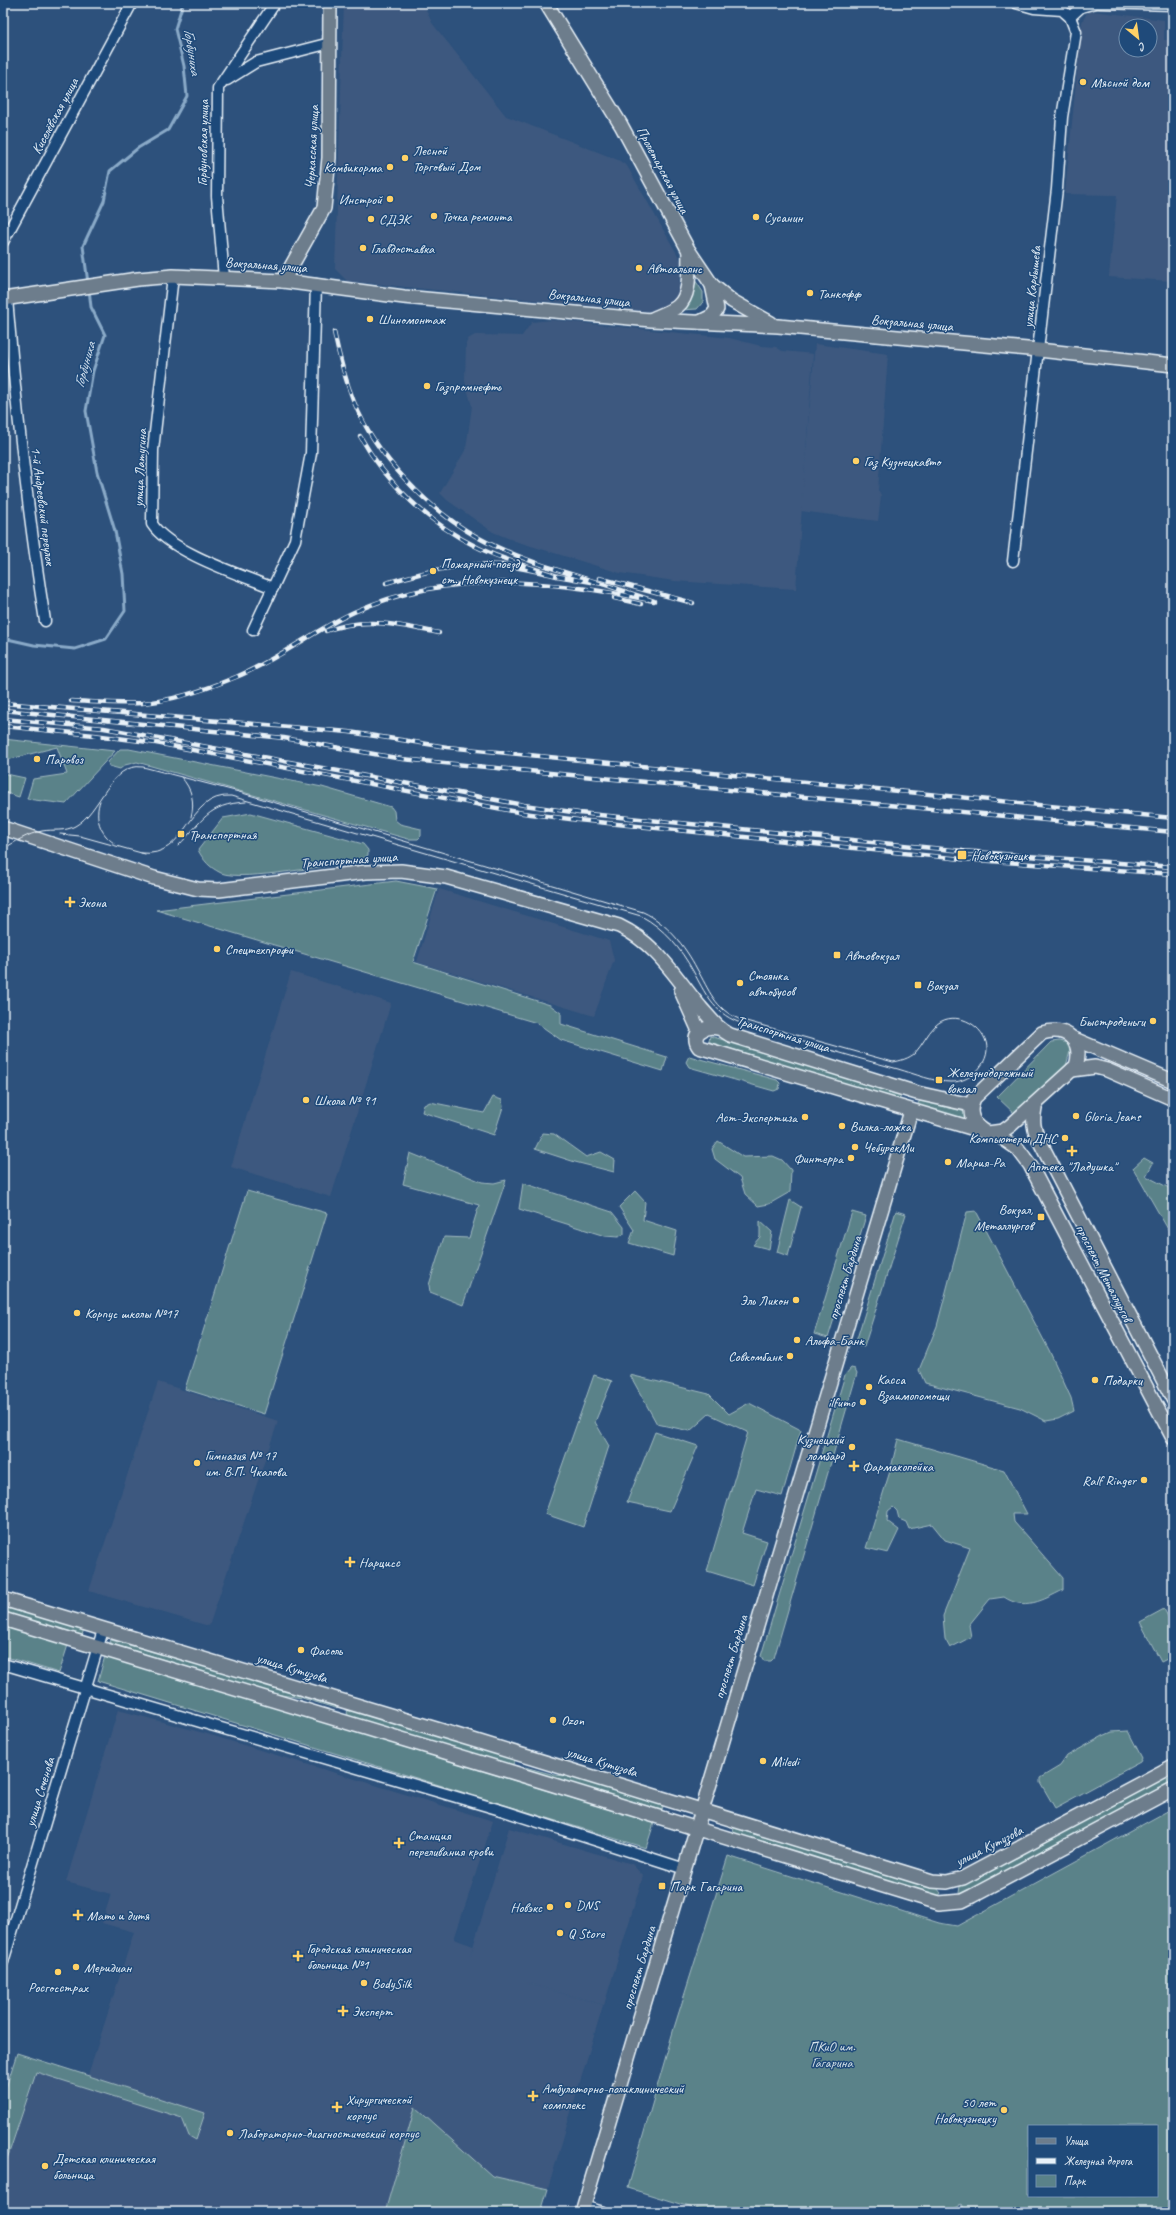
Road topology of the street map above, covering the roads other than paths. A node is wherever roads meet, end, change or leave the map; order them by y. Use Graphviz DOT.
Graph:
graph roads {
  1 [pos="132,3"];
  2 [pos="275,3"];
  3 [pos="330,3"];
  4 [pos="546,3"];
  5 [pos="1016,3"];
  6 [pos="1096,3"];
  7 [pos="1099,3"];
  8 [pos="1168,4"];
  9 [pos="1070,17"];
  10 [pos="330,43"];
  11 [pos="218,88"];
  12 [pos="3,242"];
  13 [pos="689,251"];
  14 [pos="173,276"];
  15 [pos="224,278"];
  16 [pos="283,281"];
  17 [pos="316,284"];
  18 [pos="712,285"];
  19 [pos="5,299"];
  20 [pos="651,320"];
  21 [pos="700,322"];
  22 [pos="778,326"];
  23 [pos="1039,350"];
  24 [pos="1173,365"];
  25 [pos="1013,561"];
  26 [pos="273,588"];
  27 [pos="45,622"];
  28 [pos="253,630"];
  29 [pos="3,828"];
  30 [pos="21,834"];
  31 [pos="3,837"];
  32 [pos="668,964"];
  33 [pos="717,1028"];
  34 [pos="698,1038"];
  35 [pos="1072,1038"];
  36 [pos="1072,1070"];
  37 [pos="1173,1081"];
  38 [pos="917,1093"];
  39 [pos="1173,1099"];
  40 [pos="1036,1104"];
  41 [pos="971,1105"];
  42 [pos="911,1111"];
  43 [pos="991,1133"];
  44 [pos="1173,1399"];
  45 [pos="1173,1438"];
  46 [pos="3,1599"];
  47 [pos="3,1619"];
  48 [pos="103,1630"];
  49 [pos="97,1648"];
  50 [pos="3,1664"];
  51 [pos="85,1689"];
  52 [pos="1173,1766"];
  53 [pos="1173,1789"];
  54 [pos="702,1810"];
  55 [pos="697,1828"];
  56 [pos="685,1869"];
  57 [pos="3,1962"];
  58 [pos="583,2209"];
  59 [pos="603,2212"];
  1 -- 12 [label="street, Киселёвская улица"];
  2 -- 11 [label="street, Горбуновская улица"];
  3 -- 10 [label="main road, Черкасская улица"];
  4 -- 13 [label="main road, Пролетарская улица"];
  5 -- 9 [label="street"];
  6 -- 9 [label="street"];
  7 -- 8 [label="street"];
  9 -- 23 [label="street, улица Карбышева"];
  10 -- 11 [label="street"];
  10 -- 16 [label="main road, Черкасская улица"];
  11 -- 15 [label="street, Горбуновская улица"];
  13 -- 18 [label="main road, Пролетарская улица"];
  13 -- 20 [label="main road"];
  14 -- 15 [label="main road, Вокзальная улица"];
  14 -- 19 [label="main road, Вокзальная улица"];
  14 -- 26 [label="street, улица Латугина"];
  15 -- 16 [label="main road, Вокзальная улица"];
  16 -- 17 [label="main road, Вокзальная улица"];
  17 -- 20 [label="main road, Вокзальная улица"];
  17 -- 26 [label="street"];
  18 -- 21 [label="main road"];
  18 -- 22 [label="main road, Пролетарская улица"];
  19 -- 27 [label="street, 1-й Андреевский переулок"];
  20 -- 21 [label="main road, Вокзальная улица"];
  21 -- 22 [label="main road, Вокзальная улица"];
  22 -- 23 [label="main road, Вокзальная улица"];
  23 -- 24 [label="main road, Вокзальная улица"];
  23 -- 25 [label="street, улица Карбышева"];
  26 -- 28 [label="street"];
  29 -- 30 [label="main road, Транспортная улица"];
  30 -- 31 [label="main road"];
  30 -- 32 [label="main road, Транспортная улица"];
  32 -- 33 [label="main road, Транспортная улица"];
  32 -- 34 [label="main road, Транспортная улица"];
  33 -- 34 [label="main road"];
  33 -- 38 [label="main road, Транспортная улица"];
  34 -- 42 [label="main road"];
  35 -- 36 [label="main road"];
  35 -- 37 [label="main road"];
  35 -- 41 [label="main road"];
  36 -- 39 [label="main road"];
  36 -- 40 [label="main road"];
  38 -- 41 [label="main road, Транспортная улица"];
  38 -- 42 [label="main road, проспект Бардина"];
  40 -- 43 [label="main road"];
  40 -- 44 [label="main road, проспект Металлургов"];
  41 -- 43 [label="main road, проспект Металлургов"];
  42 -- 43 [label="main road"];
  42 -- 54 [label="main road, проспект Бардина"];
  43 -- 45 [label="main road, проспект Металлургов"];
  46 -- 48 [label="main road, улица Кутузова"];
  47 -- 49 [label="main road"];
  48 -- 49 [label="street, улица Сеченова"];
  48 -- 54 [label="main road, улица Кутузова"];
  49 -- 51 [label="street, улица Сеченова"];
  49 -- 55 [label="main road"];
  50 -- 51 [label="street"];
  51 -- 56 [label="street"];
  51 -- 57 [label="street, улица Сеченова"];
  52 -- 54 [label="main road, улица Кутузова"];
  53 -- 55 [label="main road"];
  54 -- 55 [label="main road, проспект Бардина"];
  55 -- 56 [label="main road, проспект Бардина"];
  56 -- 58 [label="main road, проспект Бардина"];
  58 -- 59 [label="street"];
}
